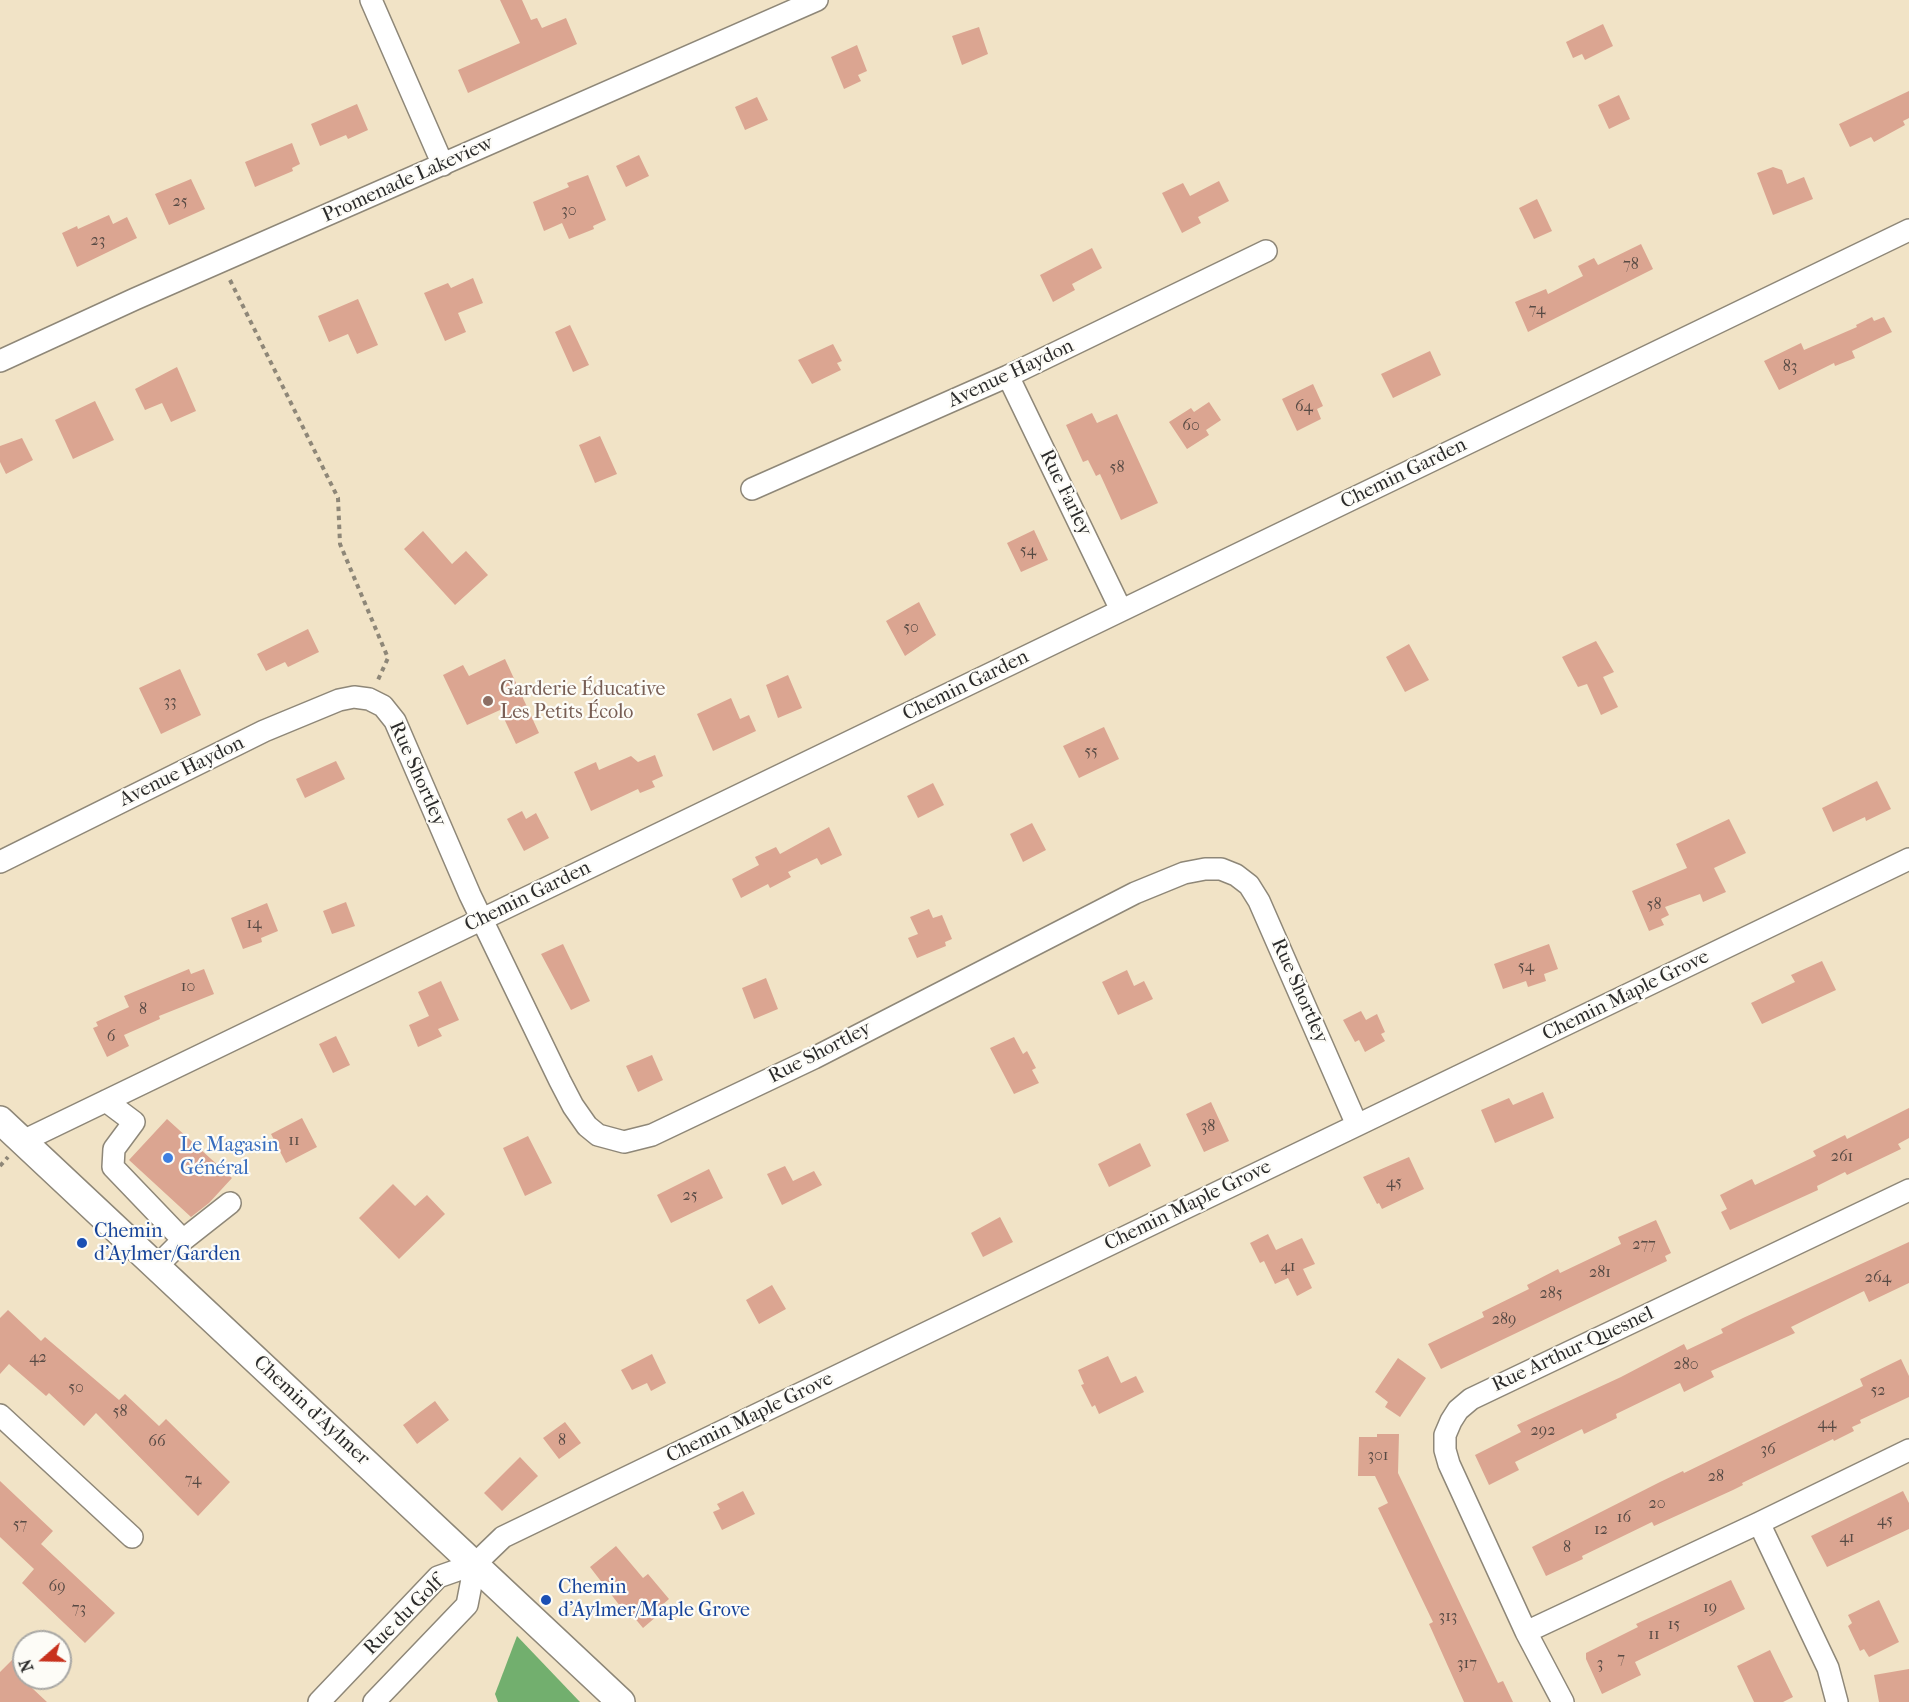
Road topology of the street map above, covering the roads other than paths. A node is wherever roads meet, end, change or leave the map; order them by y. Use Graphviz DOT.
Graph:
graph roads {
  1 [pos="371,0"];
  2 [pos="817,0"];
  3 [pos="443,165"];
  4 [pos="1909,230"];
  5 [pos="1266,251"];
  6 [pos="0,361"];
  7 [pos="1008,376"];
  8 [pos="752,489"];
  9 [pos="1121,610"];
  10 [pos="369,699"];
  11 [pos="1909,859"];
  12 [pos="0,862"];
  13 [pos="482,919"];
  14 [pos="106,1101"];
  15 [pos="0,1120"];
  16 [pos="1357,1125"];
  17 [pos="23,1142"];
  18 [pos="1909,1190"];
  19 [pos="230,1203"];
  20 [pos="183,1240"];
  21 [pos="157,1266"];
  22 [pos="0,1415"];
  23 [pos="1909,1450"];
  24 [pos="1759,1523"];
  25 [pos="132,1537"];
  26 [pos="475,1564"];
  27 [pos="1526,1632"];
  28 [pos="319,1702"];
  29 [pos="374,1702"];
  30 [pos="621,1702"];
  31 [pos="1563,1702"];
  32 [pos="1837,1702"];
  1 -- 3 [label="street"];
  2 -- 3 [label="street, Promenade Lakeview"];
  3 -- 6 [label="street, Promenade Lakeview"];
  4 -- 9 [label="street, Chemin Garden"];
  5 -- 7 [label="street, Avenue Haydon"];
  7 -- 8 [label="street, Avenue Haydon"];
  7 -- 9 [label="street, Rue Farley"];
  9 -- 13 [label="street, Chemin Garden"];
  10 -- 12 [label="street, Avenue Haydon"];
  10 -- 13 [label="street, Rue Shortley"];
  11 -- 16 [label="street, Chemin Maple Grove"];
  13 -- 14 [label="street, Chemin Garden"];
  13 -- 16 [label="street, Rue Shortley"];
  14 -- 17 [label="street, Chemin Garden"];
  14 -- 20 [label="street"];
  15 -- 17 [label="main road, Chemin d'Aylmer"];
  16 -- 26 [label="street, Chemin Maple Grove"];
  17 -- 21 [label="main road, Chemin d'Aylmer"];
  18 -- 27 [label="street, Rue Arthur-Quesnel"];
  19 -- 20 [label="street"];
  20 -- 21 [label="street"];
  21 -- 26 [label="main road, Chemin d'Aylmer"];
  22 -- 25 [label="street"];
  23 -- 24 [label="street"];
  24 -- 27 [label="street"];
  24 -- 32 [label="street"];
  26 -- 28 [label="street, Rue du Golf"];
  26 -- 29 [label="street, Rue du Golf"];
  26 -- 30 [label="main road, Chemin d'Aylmer"];
  27 -- 31 [label="street, Rue Arthur-Quesnel"];
}
